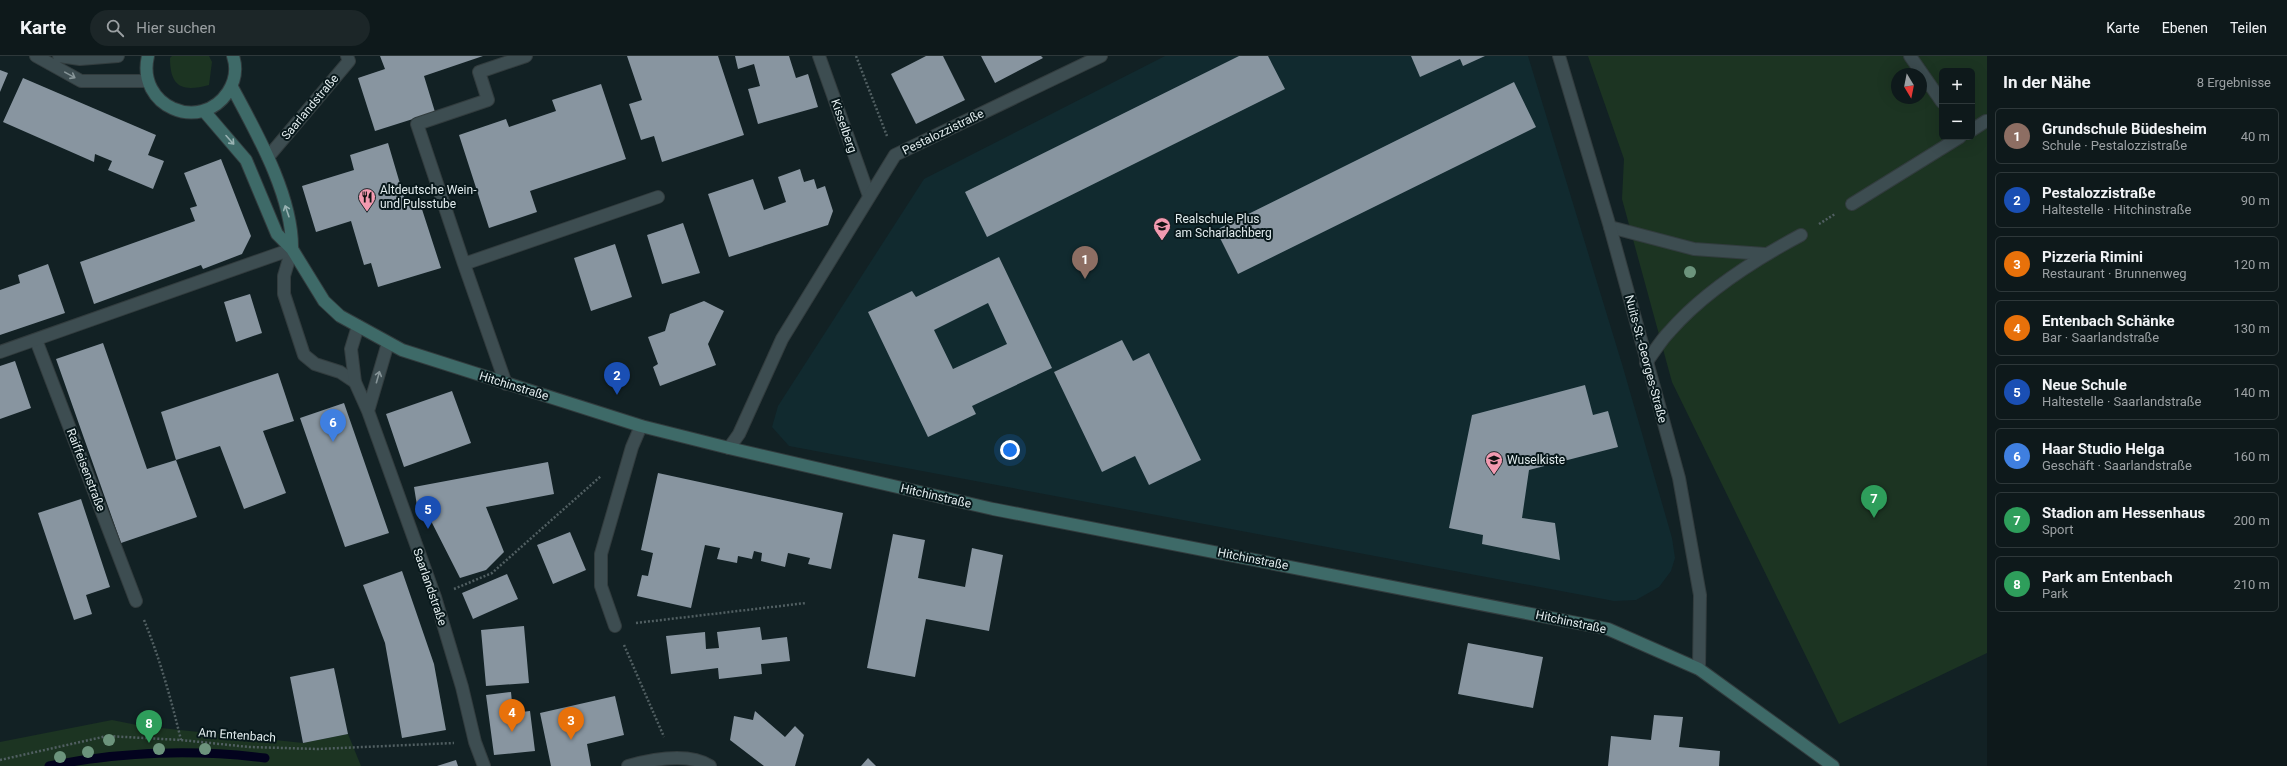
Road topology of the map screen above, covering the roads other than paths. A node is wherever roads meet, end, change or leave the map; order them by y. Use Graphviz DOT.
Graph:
graph roads {
  1 [pos="36,56"];
  2 [pos="59,56"];
  3 [pos="64,56"];
  4 [pos="118,56"];
  5 [pos="148,56"];
  6 [pos="233,56"];
  7 [pos="347,56"];
  8 [pos="526,56"];
  9 [pos="819,56"];
  10 [pos="1101,56"];
  11 [pos="1559,56"];
  12 [pos="1910,56"];
  13 [pos="148,81"];
  14 [pos="232,87"];
  15 [pos="1939,98"];
  16 [pos="204,111"];
  17 [pos="1975,118"];
  18 [pos="1986,121"];
  19 [pos="1975,128"];
  20 [pos="1955,140"];
  21 [pos="268,157"];
  22 [pos="868,196"];
  23 [pos="658,197"];
  24 [pos="1852,204"];
  25 [pos="1610,227"];
  26 [pos="1801,234"];
  27 [pos="292,249"];
  28 [pos="1765,254"];
  29 [pos="464,264"];
  30 [pos="358,326"];
  31 [pos="36,340"];
  32 [pos="388,343"];
  33 [pos="0,352"];
  34 [pos="1646,363"];
  35 [pos="355,382"];
  36 [pos="506,384"];
  37 [pos="368,411"];
  38 [pos="641,426"];
  39 [pos="729,448"];
  40 [pos="136,600"];
  41 [pos="615,626"];
  42 [pos="1699,669"];
  43 [pos="484,766"];
  44 [pos="628,766"];
  45 [pos="710,766"];
  46 [pos="1833,766"];
  1 -- 13 [label="street, one-way"];
  2 -- 3 [label="street"];
  3 -- 4 [label="street"];
  5 -- 13 [label="main road"];
  6 -- 14 [label="main road"];
  7 -- 21 [label="street, Saarlandstraße"];
  8 -- 29 [label="street"];
  9 -- 22 [label="street, Kisselberg"];
  10 -- 22 [label="street, Pestalozzistraße"];
  11 -- 25 [label="street, Nuits-St.-Georges-Straße"];
  12 -- 15 [label="street"];
  13 -- 16 [label="main road"];
  14 -- 16 [label="main road"];
  14 -- 21 [label="main road"];
  16 -- 27 [label="main road, one-way"];
  17 -- 18 [label="street"];
  18 -- 19 [label="street"];
  20 -- 24 [label="street"];
  27 -- 21 [label="main road, one-way"];
  22 -- 39 [label="street, Pestalozzistraße"];
  23 -- 29 [label="street"];
  25 -- 28 [label="street"];
  25 -- 34 [label="street, Nuits-St.-Georges-Straße"];
  26 -- 28 [label="street"];
  27 -- 30 [label="main road"];
  27 -- 31 [label="street"];
  27 -- 35 [label="street"];
  28 -- 34 [label="street"];
  29 -- 36 [label="street"];
  30 -- 32 [label="main road"];
  30 -- 35 [label="street, Saarlandstraße"];
  31 -- 33 [label="street"];
  31 -- 40 [label="street, Raiffeisenstraße"];
  32 -- 36 [label="main road, Hitchinstraße"];
  37 -- 32 [label="street, one-way"];
  34 -- 42 [label="street, Nuits-St.-Georges-Straße"];
  35 -- 37 [label="street, Saarlandstraße"];
  36 -- 38 [label="main road, Hitchinstraße"];
  37 -- 43 [label="street, Saarlandstraße"];
  38 -- 39 [label="main road, Hitchinstraße"];
  38 -- 41 [label="street"];
  39 -- 42 [label="main road, Hitchinstraße"];
  42 -- 46 [label="main road, Hitchinstraße"];
  44 -- 45 [label="street"];
}
